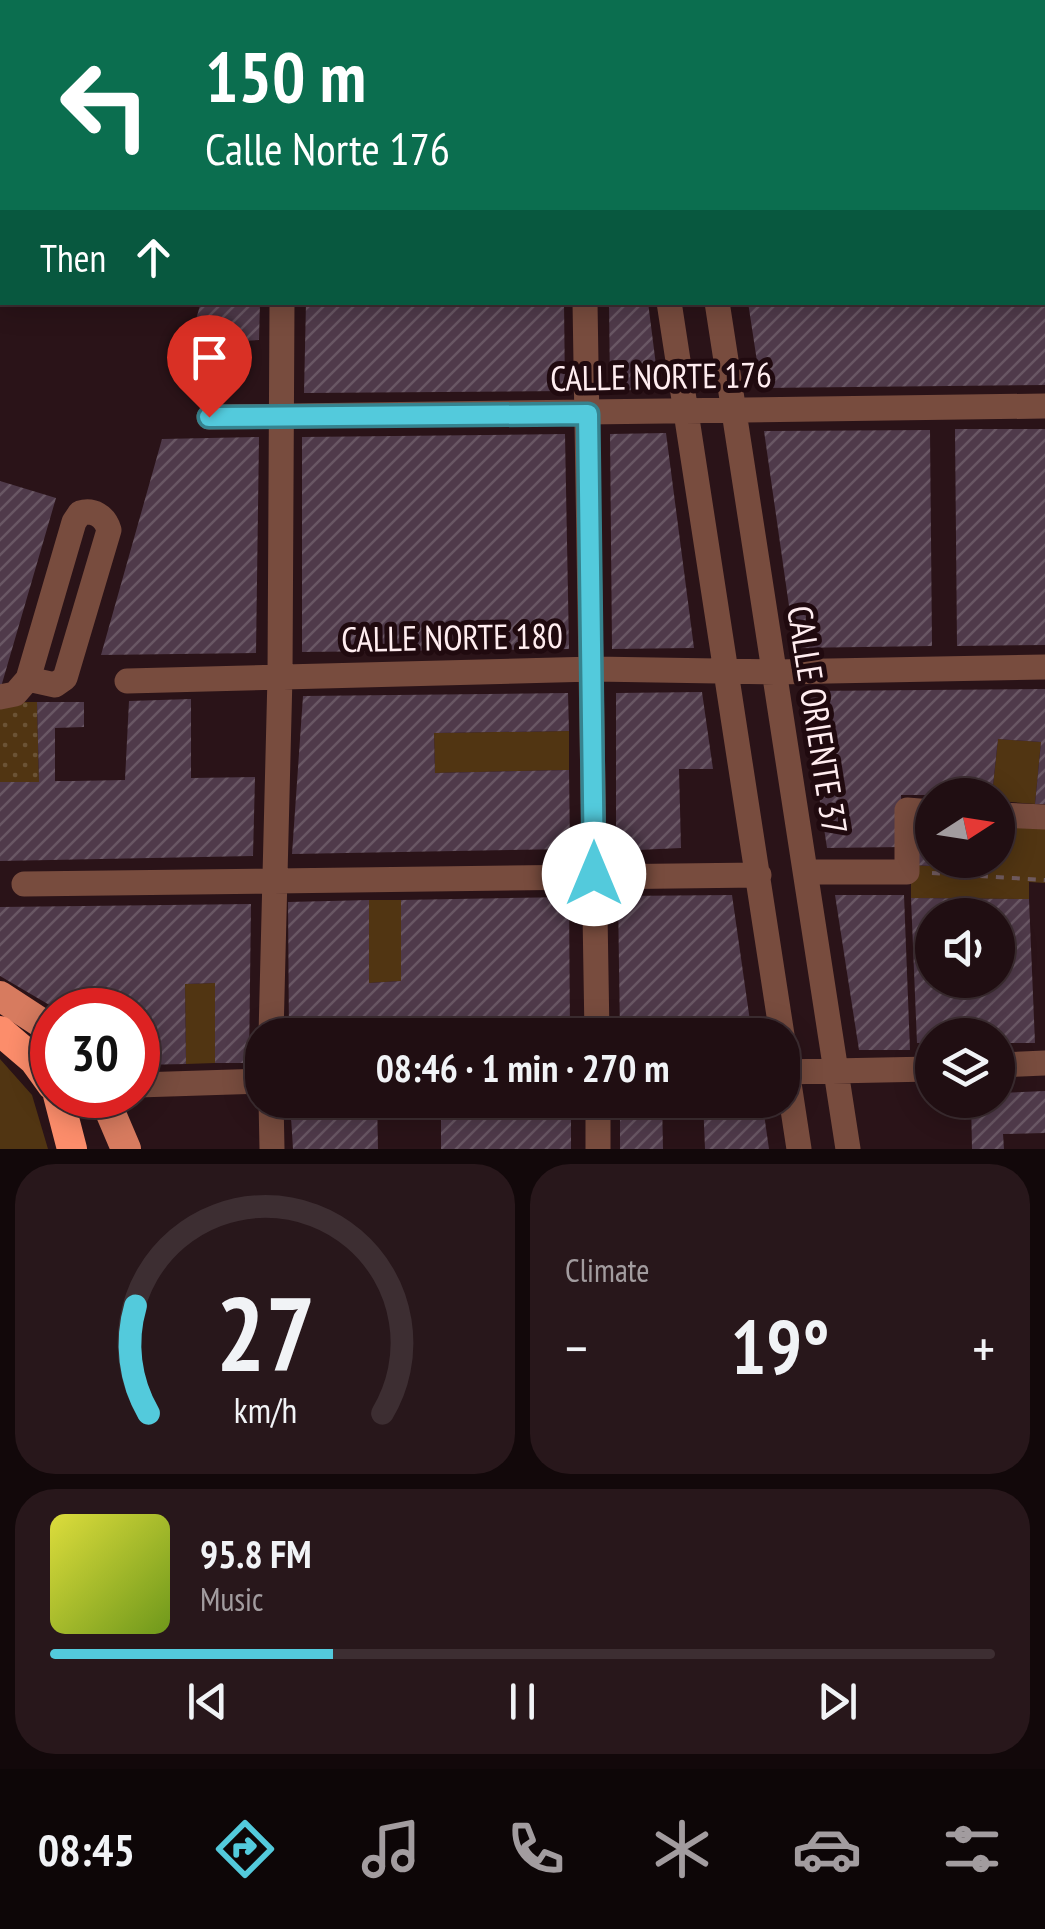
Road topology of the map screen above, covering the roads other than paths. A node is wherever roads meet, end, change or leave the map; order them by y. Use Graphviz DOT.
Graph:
graph roads {
  1 [pos="282,305"];
  2 [pos="585,305"];
  3 [pos="669,305"];
  4 [pos="718,305"];
  5 [pos="1045,406"];
  6 [pos="735,408"];
  7 [pos="684,409"];
  8 [pos="280,414"];
  9 [pos="588,414"];
  10 [pos="209,417"];
  11 [pos="1045,668"];
  12 [pos="594,669"];
  13 [pos="727,672"];
  14 [pos="775,672"];
  15 [pos="280,676"];
  16 [pos="28,679"];
  17 [pos="127,681"];
  18 [pos="0,697"];
  19 [pos="1015,816"];
  20 [pos="1045,818"];
  21 [pos="915,834"];
  22 [pos="806,872"];
  23 [pos="594,874"];
  24 [pos="759,874"];
  25 [pos="272,881"];
  26 [pos="24,884"];
  27 [pos="0,996"];
  28 [pos="30,1016"];
  29 [pos="271,1018"];
  30 [pos="597,1018"];
  31 [pos="779,1018"];
  32 [pos="0,1030"];
  33 [pos="30,1056"];
  34 [pos="1045,1063"];
  35 [pos="1015,1064"];
  36 [pos="915,1069"];
  37 [pos="836,1071"];
  38 [pos="800,1072"];
  39 [pos="245,1082"];
  40 [pos="160,1084"];
  41 [pos="64,1118"];
  42 [pos="112,1118"];
  43 [pos="271,1118"];
  44 [pos="598,1118"];
  45 [pos="793,1118"];
  46 [pos="72,1149"];
  47 [pos="126,1149"];
  48 [pos="272,1149"];
  49 [pos="598,1149"];
  50 [pos="798,1149"];
  51 [pos="848,1149"];
  1 -- 8 [label="street"];
  2 -- 9 [label="street"];
  3 -- 7 [label="street"];
  4 -- 6 [label="street, CALLE ORIENTE 37"];
  5 -- 6 [label="street, CALLE NORTE 176"];
  6 -- 7 [label="street, CALLE NORTE 176"];
  6 -- 14 [label="street, CALLE ORIENTE 37"];
  7 -- 9 [label="street, CALLE NORTE 176"];
  7 -- 13 [label="street"];
  8 -- 9 [label="street, CALLE NORTE 176"];
  8 -- 10 [label="street, CALLE NORTE 176"];
  8 -- 15 [label="street"];
  9 -- 12 [label="street"];
  11 -- 14 [label="street, CALLE NORTE 180"];
  12 -- 13 [label="street, CALLE NORTE 180"];
  12 -- 15 [label="street, CALLE NORTE 180"];
  12 -- 23 [label="street"];
  13 -- 14 [label="street, CALLE NORTE 180"];
  13 -- 24 [label="street"];
  14 -- 22 [label="street, CALLE ORIENTE 37"];
  15 -- 17 [label="street, CALLE NORTE 180"];
  15 -- 25 [label="street"];
  16 -- 16 [label="street"];
  16 -- 18 [label="street"];
  19 -- 20 [label="street"];
  21 -- 22 [label="street"];
  22 -- 37 [label="street, CALLE ORIENTE 37"];
  23 -- 24 [label="street"];
  23 -- 25 [label="street"];
  23 -- 30 [label="street"];
  24 -- 31 [label="street"];
  25 -- 26 [label="street"];
  25 -- 29 [label="street"];
  27 -- 28 [label="main road"];
  32 -- 33 [label="highway"];
  34 -- 35 [label="street"];
  36 -- 37 [label="street"];
  37 -- 38 [label="street"];
  37 -- 51 [label="street, CALLE ORIENTE 37"];
  39 -- 40 [label="street"];
  41 -- 46 [label="highway"];
  42 -- 47 [label="main road"];
  43 -- 48 [label="street"];
  44 -- 49 [label="street"];
  45 -- 50 [label="street"];
}
